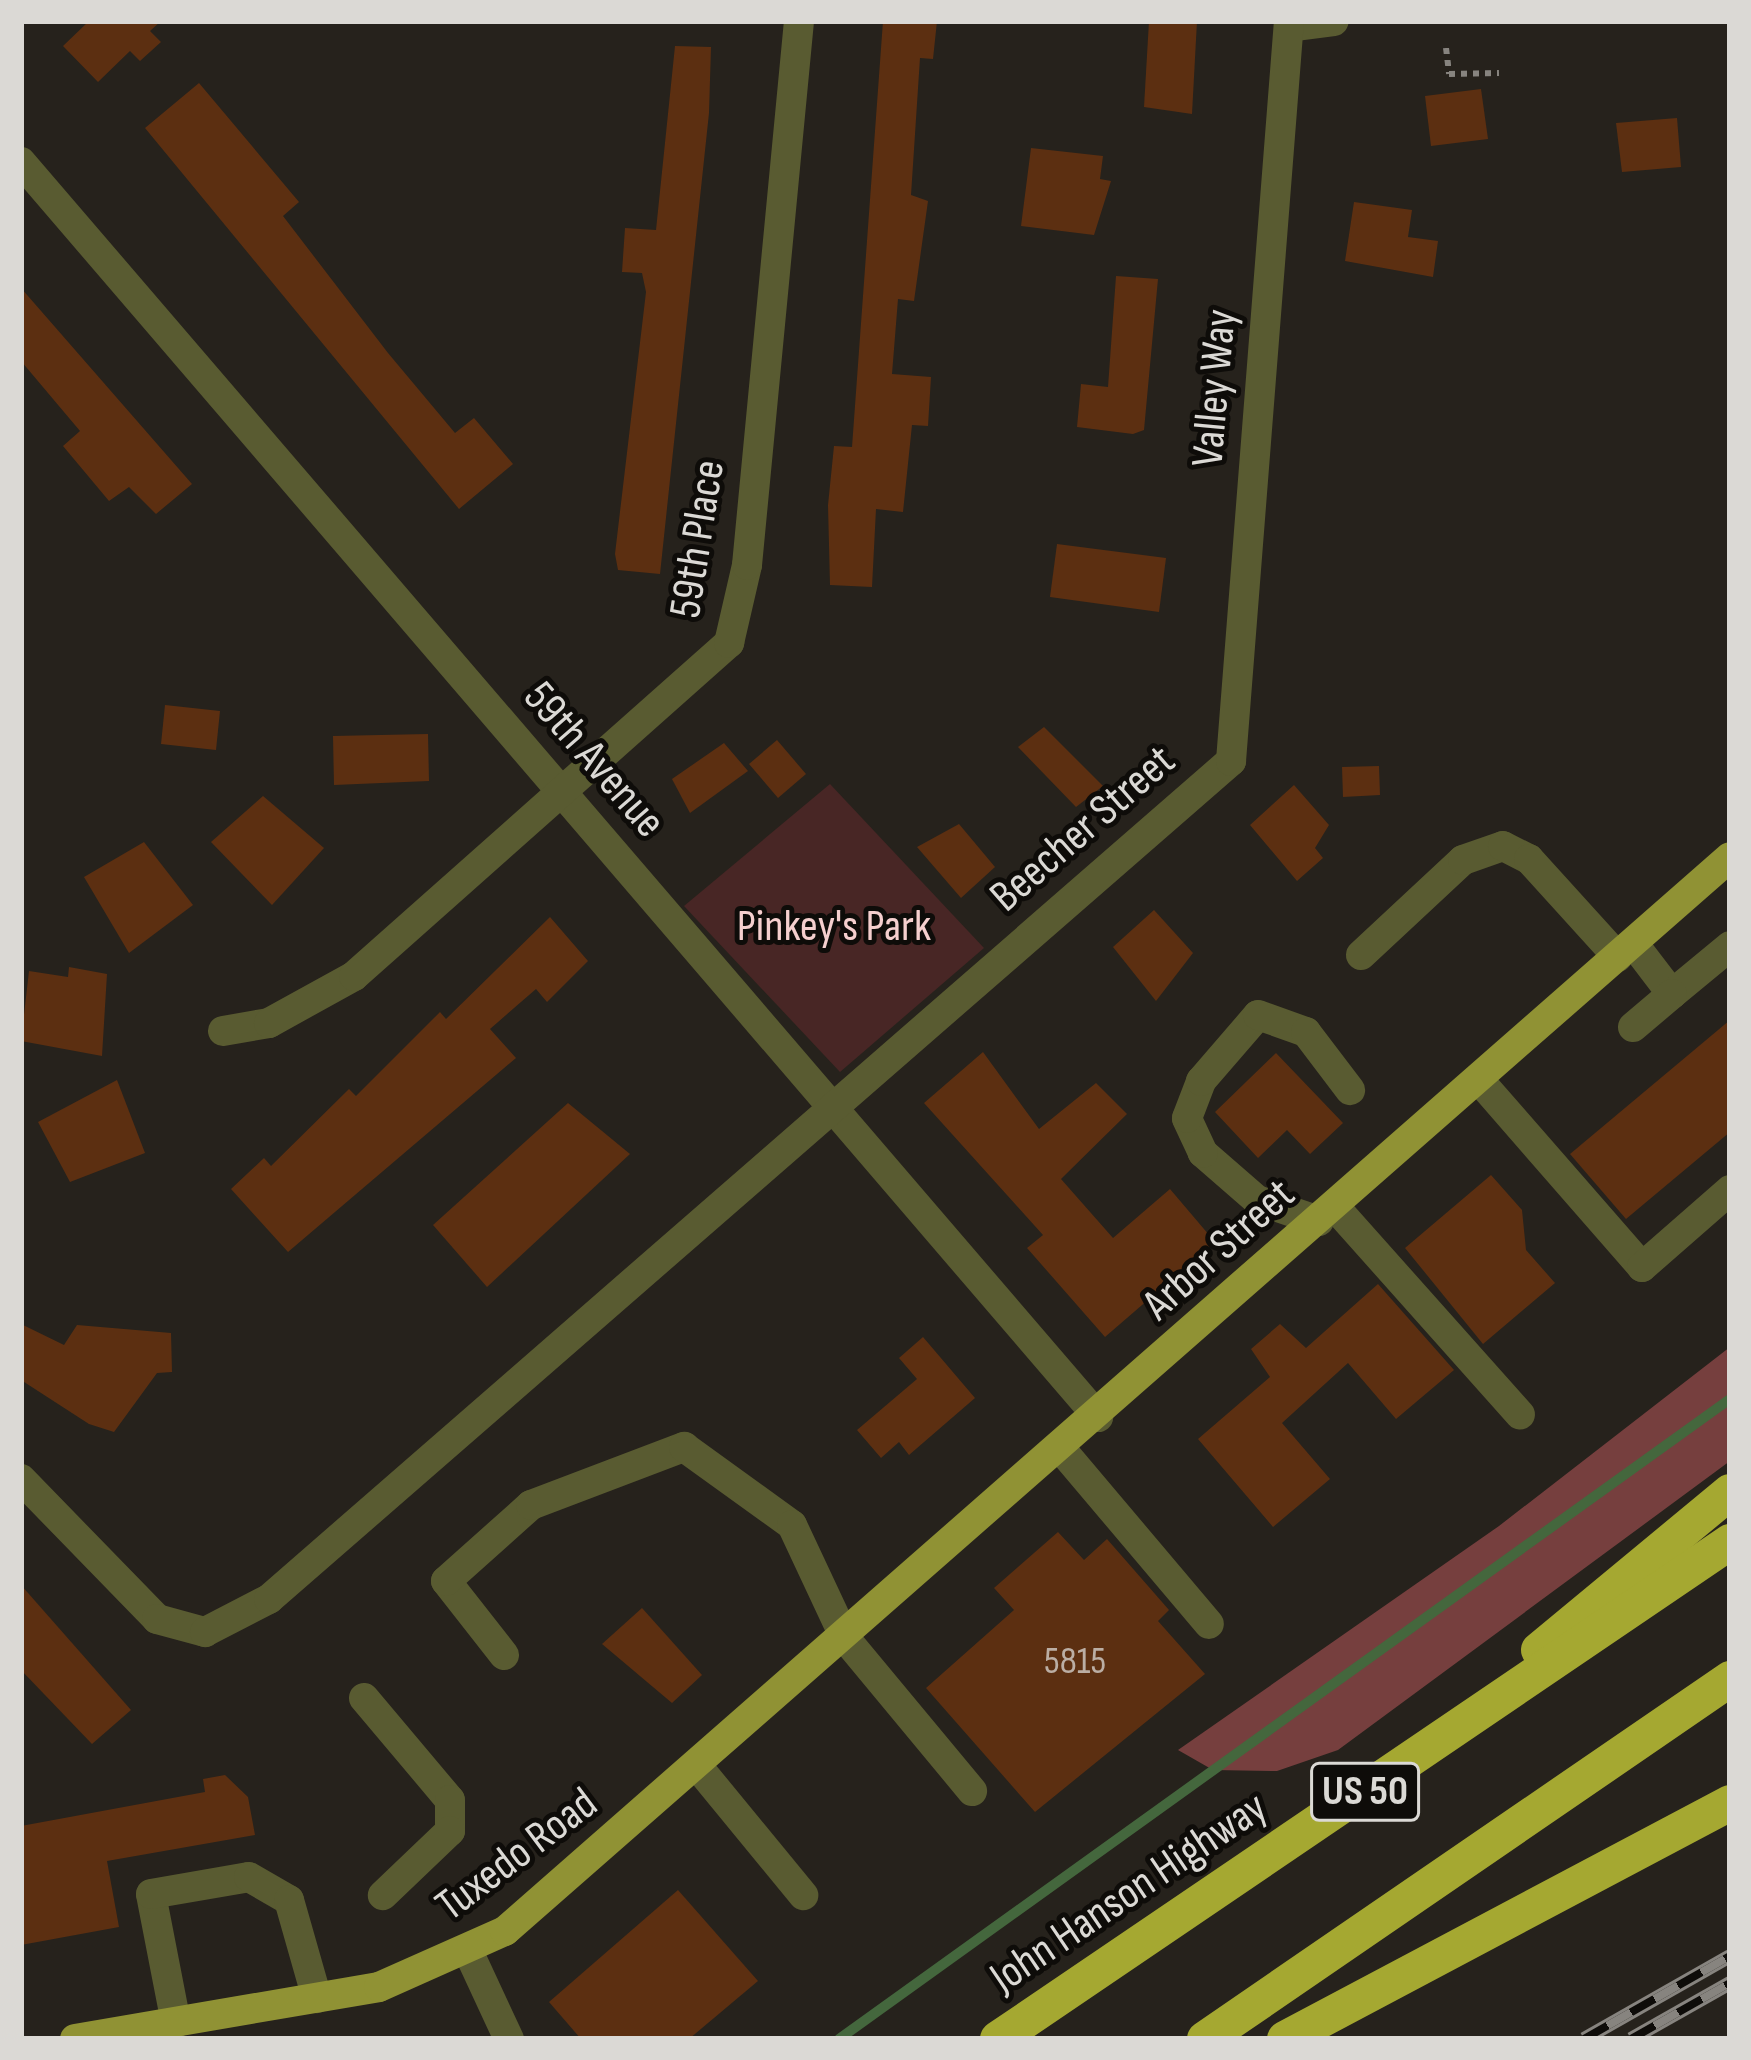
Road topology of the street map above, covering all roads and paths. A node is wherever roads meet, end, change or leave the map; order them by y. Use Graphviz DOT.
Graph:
graph roads {
  1 [pos="799,21"];
  2 [pos="1334,21"];
  3 [pos="1289,24"];
  4 [pos="1446,48"];
  5 [pos="1498,73"];
  6 [pos="21,162"];
  7 [pos="1231,761"];
  8 [pos="563,793"];
  9 [pos="1730,857"];
  10 [pos="1730,946"];
  11 [pos="1625,950"];
  12 [pos="1361,955"];
  13 [pos="1672,994"];
  14 [pos="1633,1028"];
  15 [pos="223,1031"];
  16 [pos="1479,1080"];
  17 [pos="1350,1090"];
  18 [pos="830,1105"];
  19 [pos="1730,1190"];
  20 [pos="1327,1214"];
  21 [pos="1520,1415"];
  22 [pos="1098,1417"];
  23 [pos="1061,1449"];
  24 [pos="21,1479"];
  25 [pos="1730,1492"];
  26 [pos="1730,1542"];
  27 [pos="1209,1624"];
  28 [pos="844,1638"];
  29 [pos="504,1655"];
  30 [pos="1730,1678"];
  31 [pos="364,1698"];
  32 [pos="765,1707"];
  33 [pos="1426,1750"];
  34 [pos="698,1767"];
  35 [pos="972,1791"];
  36 [pos="1730,1803"];
  37 [pos="383,1895"];
  38 [pos="803,1895"];
  39 [pos="469,1952"];
  40 [pos="317,1998"];
  41 [pos="176,2023"];
  42 [pos="83,2038"];
  43 [pos="509,2039"];
  44 [pos="998,2039"];
  45 [pos="1205,2039"];
  46 [pos="1285,2039"];
  1 -- 8 [label="street, 59th Place"];
  2 -- 3 [label="street"];
  3 -- 7 [label="street, Valley Way"];
  4 -- 5 [label="path"];
  6 -- 8 [label="street, 59th Avenue"];
  7 -- 18 [label="street, Beecher Street"];
  8 -- 15 [label="street, 59th Place"];
  8 -- 18 [label="street, 59th Avenue"];
  9 -- 11 [label="main road, Arbor Street"];
  10 -- 13 [label="street"];
  11 -- 12 [label="street"];
  11 -- 13 [label="street"];
  11 -- 16 [label="main road, Arbor Street"];
  13 -- 14 [label="street"];
  16 -- 19 [label="street"];
  16 -- 20 [label="main road, Arbor Street"];
  17 -- 20 [label="street"];
  18 -- 22 [label="street, 59th Avenue"];
  18 -- 24 [label="street, Beecher Street"];
  20 -- 21 [label="street"];
  20 -- 22 [label="main road, Arbor Street"];
  22 -- 23 [label="main road, Arbor Street"];
  23 -- 27 [label="street"];
  23 -- 28 [label="main road, Arbor Street"];
  25 -- 33 [label="highway"];
  26 -- 33 [label="highway, John Hanson Highway / US 50"];
  28 -- 29 [label="street"];
  28 -- 32 [label="main road, Arbor Street"];
  28 -- 35 [label="street"];
  30 -- 45 [label="highway, US 50"];
  31 -- 37 [label="street"];
  32 -- 34 [label="main road, Tuxedo Road"];
  33 -- 44 [label="highway, John Hanson Highway / US 50"];
  34 -- 38 [label="street"];
  34 -- 39 [label="main road, Tuxedo Road"];
  36 -- 46 [label="highway"];
  39 -- 40 [label="main road, Tuxedo Road"];
  39 -- 43 [label="street"];
  40 -- 41 [label="main road, Tuxedo Road"];
  40 -- 41 [label="street"];
  41 -- 42 [label="main road, Tuxedo Road"];
}
